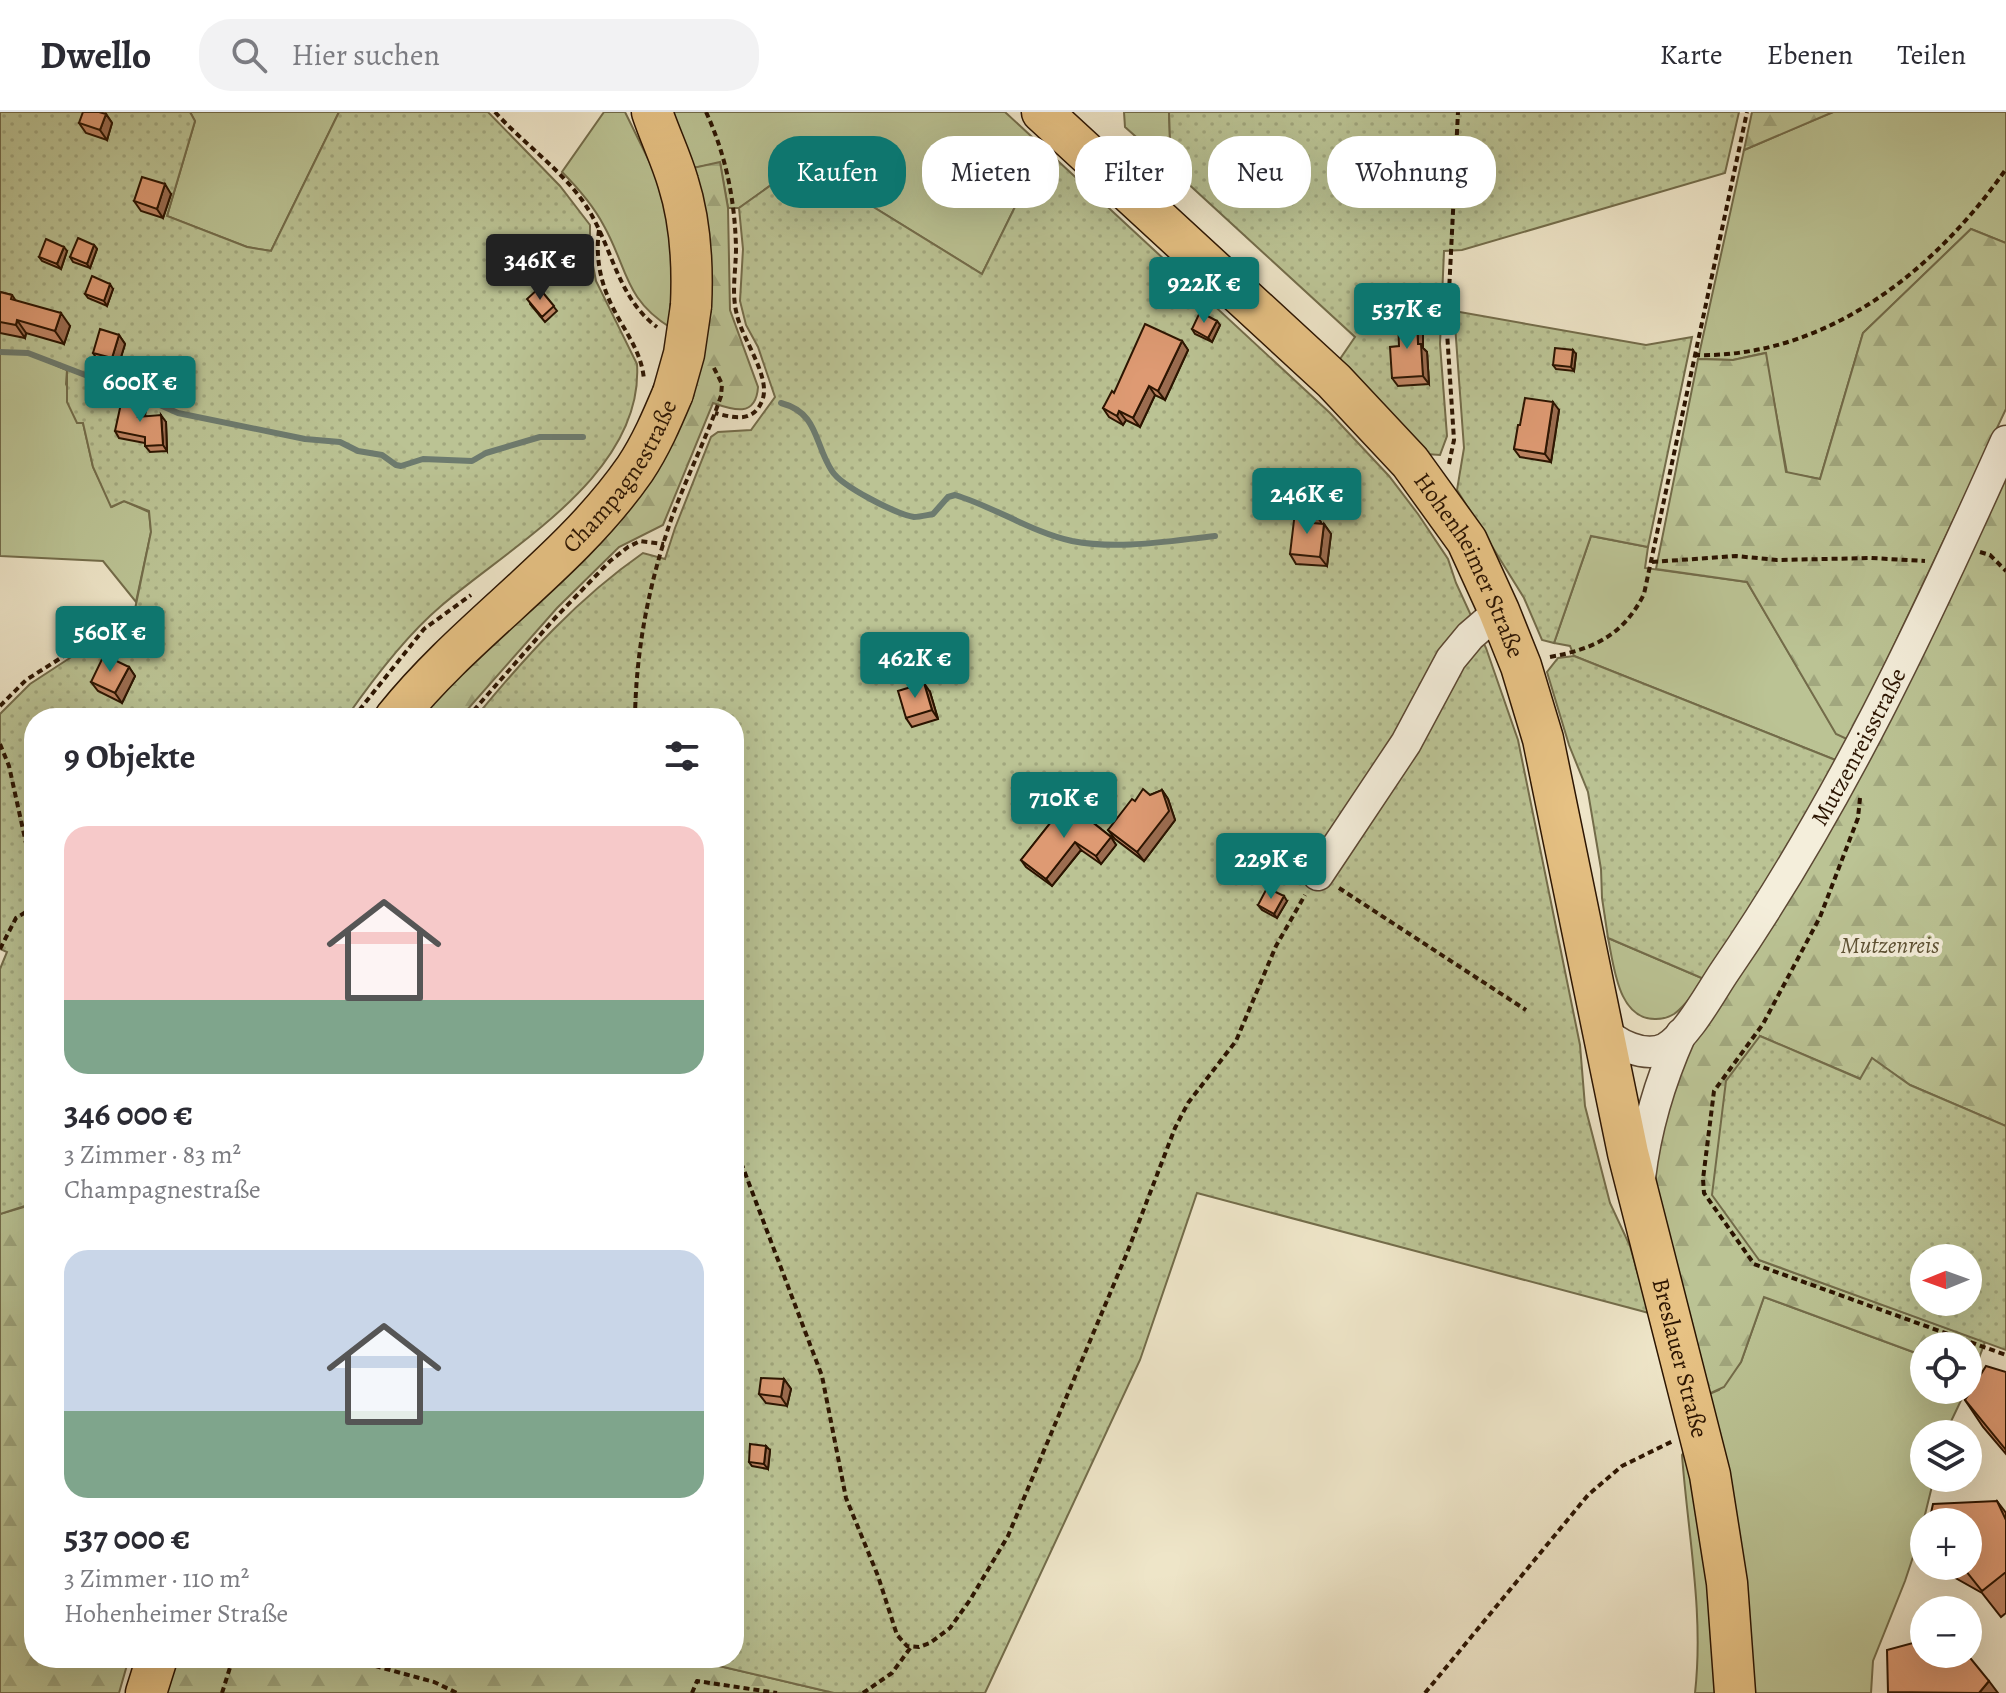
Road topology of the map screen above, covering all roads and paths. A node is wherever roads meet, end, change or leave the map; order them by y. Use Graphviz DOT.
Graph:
graph roads {
  1 [pos="495,112"];
  2 [pos="706,112"];
  3 [pos="1042,112"];
  4 [pos="1458,112"];
  5 [pos="1747,112"];
  6 [pos="652,115"];
  7 [pos="2006,169"];
  8 [pos="599,228"];
  9 [pos="677,318"];
  10 [pos="1694,355"];
  11 [pos="658,389"];
  12 [pos="1453,427"];
  13 [pos="2006,441"];
  14 [pos="664,544"];
  15 [pos="1652,562"];
  16 [pos="1949,569"];
  17 [pos="482,587"];
  18 [pos="1499,611"];
  19 [pos="94,637"];
  20 [pos="1521,666"];
  21 [pos="0,706"];
  22 [pos="361,708"];
  23 [pos="404,708"];
  24 [pos="476,708"];
  25 [pos="635,708"];
  26 [pos="0,744"];
  27 [pos="1845,777"];
  28 [pos="24,834"];
  29 [pos="1318,875"];
  30 [pos="24,913"];
  31 [pos="0,949"];
  32 [pos="1526,1010"];
  33 [pos="1601,1027"];
  34 [pos="1681,1034"];
  35 [pos="744,1170"];
  36 [pos="1640,1202"];
  37 [pos="2006,1355"];
  38 [pos="1700,1430"];
  39 [pos="911,1647"];
  40 [pos="154,1668"];
  41 [pos="230,1668"];
  42 [pos="383,1668"];
  43 [pos="146,1693"];
  44 [pos="222,1693"];
  45 [pos="457,1693"];
  46 [pos="692,1693"];
  47 [pos="777,1693"];
  48 [pos="863,1693"];
  49 [pos="1425,1693"];
  50 [pos="1735,1693"];
  1 -- 8 [label="path"];
  2 -- 14 [label="path"];
  3 -- 18 [label="main road, Hohenheimer Straße"];
  4 -- 12 [label="path"];
  5 -- 10 [label="path"];
  6 -- 9 [label="main road, Champagnestraße"];
  7 -- 10 [label="path"];
  8 -- 9 [label="path"];
  8 -- 11 [label="path"];
  9 -- 11 [label="main road, Champagnestraße, bridge"];
  10 -- 15 [label="path"];
  11 -- 23 [label="main road, Champagnestraße"];
  13 -- 16 [label="street, Mutzenreisstraße"];
  14 -- 24 [label="path"];
  14 -- 25 [label="path"];
  15 -- 16 [label="path"];
  15 -- 20 [label="path"];
  16 -- 27 [label="street, Mutzenreisstraße"];
  17 -- 22 [label="path"];
  18 -- 20 [label="main road, Hohenheimer Straße"];
  18 -- 29 [label="street"];
  19 -- 21 [label="path"];
  20 -- 33 [label="main road, Hohenheimer Straße"];
  26 -- 28 [label="path"];
  27 -- 34 [label="street, Mutzenreisstraße"];
  27 -- 37 [label="path"];
  29 -- 32 [label="path"];
  29 -- 39 [label="path"];
  30 -- 31 [label="path"];
  33 -- 34 [label="street, Mutzenreisstraße"];
  33 -- 36 [label="main road, Breslauer Straße"];
  34 -- 36 [label="street, Mutzenreisstraße"];
  35 -- 39 [label="path"];
  36 -- 38 [label="main road, Breslauer Straße"];
  38 -- 49 [label="path"];
  38 -- 50 [label="main road, Breslauer Straße"];
  39 -- 48 [label="path"];
  40 -- 43 [label="main road"];
  41 -- 44 [label="path"];
  42 -- 45 [label="path"];
  46 -- 47 [label="path"];
}
